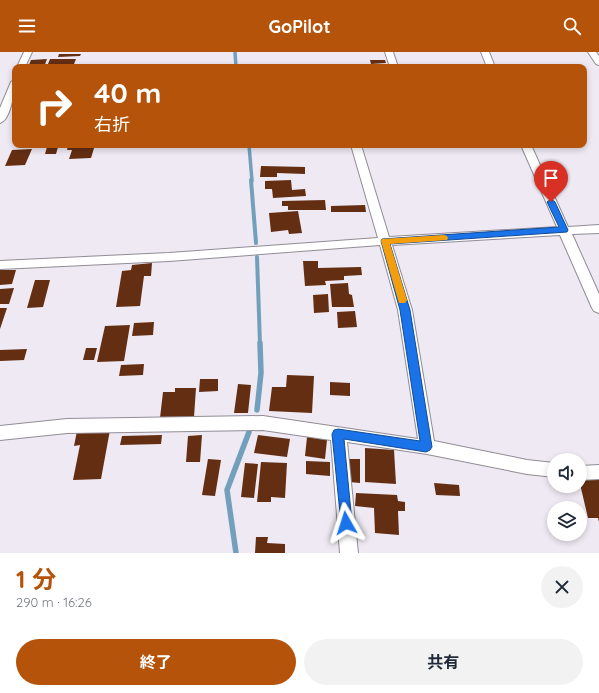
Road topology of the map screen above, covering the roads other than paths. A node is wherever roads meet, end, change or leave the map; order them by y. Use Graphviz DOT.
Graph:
graph roads {
  1 [pos="28,52"];
  2 [pos="389,52"];
  3 [pos="485,52"];
  4 [pos="592,52"];
  5 [pos="599,62"];
  6 [pos="22,64"];
  7 [pos="393,64"];
  8 [pos="490,64"];
  9 [pos="12,91"];
  10 [pos="0,120"];
  11 [pos="357,148"];
  12 [pos="527,148"];
  13 [pos="599,229"];
  14 [pos="564,230"];
  15 [pos="385,241"];
  16 [pos="0,265"];
  17 [pos="599,308"];
  18 [pos="0,433"];
  19 [pos="338,434"];
  20 [pos="426,447"];
  21 [pos="547,469"];
  22 [pos="599,472"];
  23 [pos="587,473"];
  24 [pos="349,553"];
  1 -- 6 [label="street"];
  2 -- 7 [label="street"];
  3 -- 8 [label="street"];
  4 -- 5 [label="street"];
  9 -- 10 [label="street"];
  11 -- 15 [label="street"];
  12 -- 14 [label="street"];
  13 -- 14 [label="street"];
  14 -- 15 [label="street"];
  14 -- 17 [label="street"];
  15 -- 16 [label="street"];
  15 -- 20 [label="street"];
  18 -- 19 [label="street"];
  19 -- 20 [label="street"];
  19 -- 24 [label="street"];
  20 -- 21 [label="street"];
  22 -- 23 [label="street"];
}
